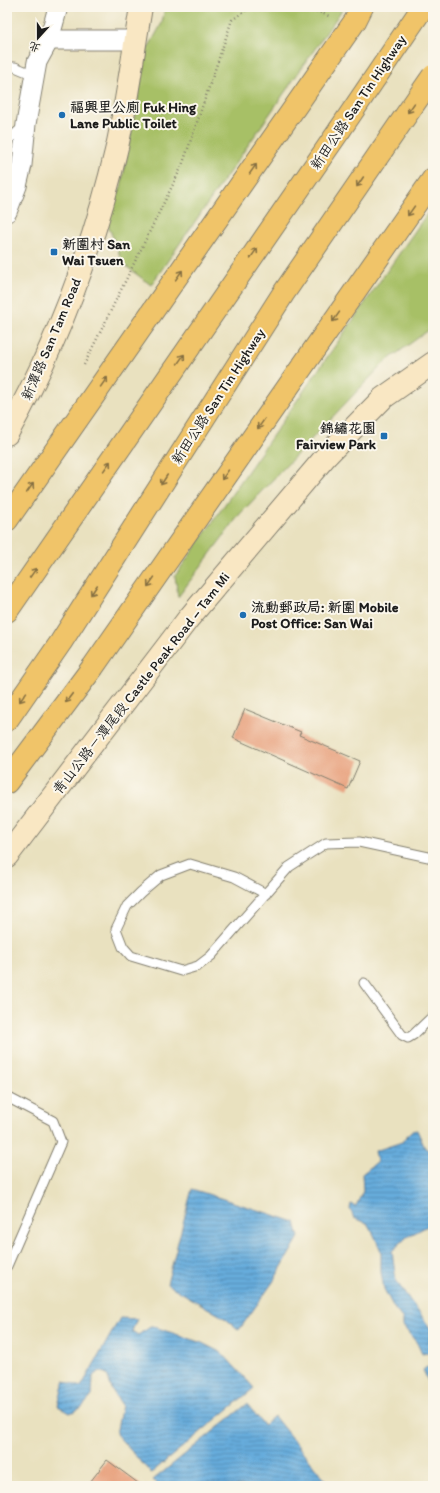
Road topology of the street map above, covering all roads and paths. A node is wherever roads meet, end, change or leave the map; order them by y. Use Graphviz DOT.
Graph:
graph roads {
  1 [pos="58,7"];
  2 [pos="141,7"];
  3 [pos="251,7"];
  4 [pos="305,7"];
  5 [pos="362,7"];
  6 [pos="423,7"];
  7 [pos="328,16"];
  8 [pos="49,40"];
  9 [pos="136,40"];
  10 [pos="7,67"];
  11 [pos="34,75"];
  12 [pos="433,76"];
  13 [pos="26,124"];
  14 [pos="7,141"];
  15 [pos="433,179"];
  16 [pos="7,212"];
  17 [pos="433,363"];
  18 [pos="81,372"];
  19 [pos="7,434"];
  20 [pos="7,520"];
  21 [pos="7,611"];
  22 [pos="7,720"];
  23 [pos="7,782"];
  24 [pos="7,856"];
  25 [pos="433,858"];
  26 [pos="266,894"];
  27 [pos="364,983"];
  28 [pos="433,1016"];
  29 [pos="7,1097"];
  30 [pos="7,1266"];
  1 -- 8 [label="street"];
  2 -- 9 [label="main road, 新潭路 San Tam Road"];
  3 -- 18 [label="path"];
  4 -- 7 [label="path"];
  20 -- 5 [label="highway, one-way"];
  21 -- 6 [label="highway, 新田公路 San Tin Highway, one-way, bridge"];
  8 -- 9 [label="street"];
  8 -- 11 [label="street"];
  9 -- 19 [label="main road, 新潭路 San Tam Road"];
  10 -- 11 [label="lane"];
  11 -- 13 [label="street"];
  12 -- 22 [label="highway, 新田公路 San Tin Highway, one-way, bridge"];
  13 -- 14 [label="lane"];
  13 -- 16 [label="street"];
  15 -- 23 [label="highway, one-way"];
  17 -- 24 [label="main road, 青山公路－潭尾段 Castle Peak Road – Tam Mi"];
  25 -- 26 [label="lane"];
  26 -- 26 [label="lane"];
  27 -- 28 [label="lane"];
  29 -- 30 [label="lane"];
}
